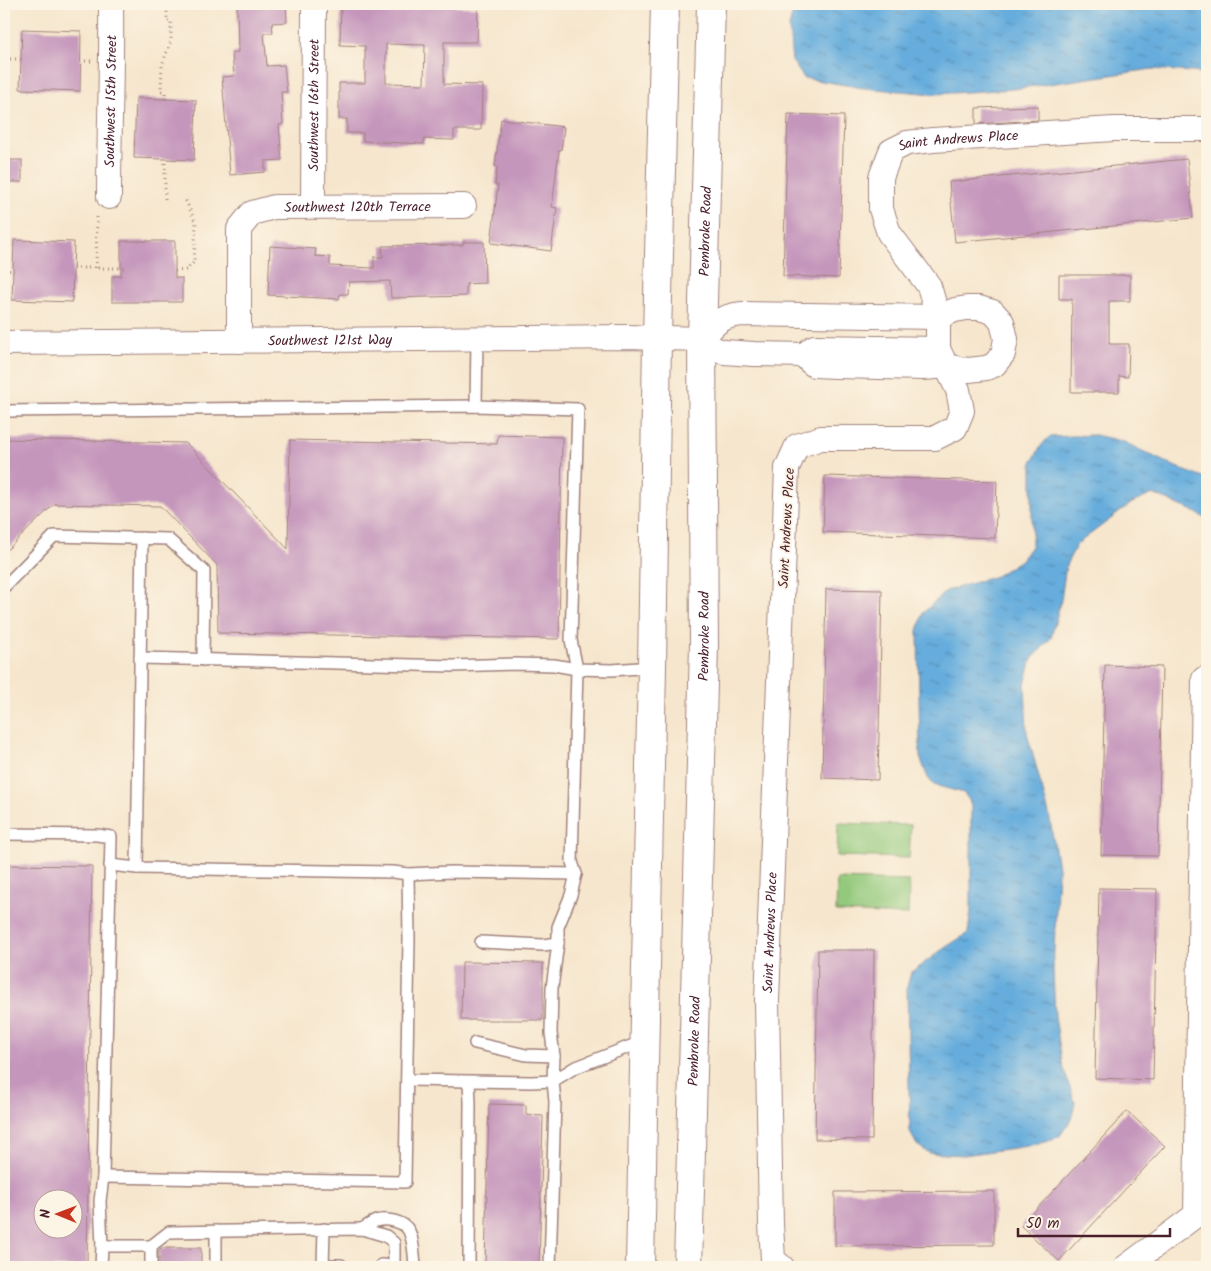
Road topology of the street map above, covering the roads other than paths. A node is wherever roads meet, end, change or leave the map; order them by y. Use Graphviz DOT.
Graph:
graph roads {
  1 [pos="111,4"];
  2 [pos="314,4"];
  3 [pos="665,4"];
  4 [pos="711,4"];
  5 [pos="1207,129"];
  6 [pos="103,204"];
  7 [pos="313,206"];
  8 [pos="464,206"];
  9 [pos="938,317"];
  10 [pos="657,338"];
  11 [pos="477,339"];
  12 [pos="702,339"];
  13 [pos="240,341"];
  14 [pos="4,343"];
  15 [pos="943,357"];
  16 [pos="476,406"];
  17 [pos="4,411"];
  18 [pos="142,538"];
  19 [pos="4,587"];
  20 [pos="140,658"];
  21 [pos="203,660"];
  22 [pos="652,666"];
  23 [pos="577,669"];
  24 [pos="1207,679"];
  25 [pos="4,834"];
  26 [pos="110,865"];
  27 [pos="137,868"];
  28 [pos="408,874"];
  29 [pos="576,874"];
  30 [pos="481,942"];
  31 [pos="558,943"];
  32 [pos="645,1041"];
  33 [pos="474,1043"];
  34 [pos="554,1056"];
  35 [pos="407,1080"];
  36 [pos="553,1081"];
  37 [pos="469,1082"];
  38 [pos="104,1177"];
  39 [pos="362,1228"];
  40 [pos="324,1229"];
  41 [pos="216,1231"];
  42 [pos="102,1246"];
  43 [pos="151,1246"];
  44 [pos="342,1265"];
  45 [pos="323,1266"];
  46 [pos="381,1266"];
  47 [pos="394,1266"];
  48 [pos="415,1266"];
  49 [pos="101,1267"];
  50 [pos="151,1267"];
  51 [pos="216,1267"];
  52 [pos="469,1267"];
  53 [pos="550,1267"];
  54 [pos="640,1267"];
  55 [pos="688,1267"];
  56 [pos="782,1267"];
  57 [pos="1126,1267"];
  1 -- 6 [label="street, Southwest 15th Street"];
  2 -- 7 [label="street, Southwest 16th Street"];
  3 -- 10 [label="main road"];
  4 -- 12 [label="main road, Pembroke Road"];
  5 -- 9 [label="street, Saint Andrews Place"];
  7 -- 8 [label="street, Southwest 120th Terrace"];
  7 -- 13 [label="street, Southwest 120th Terrace"];
  9 -- 12 [label="street"];
  9 -- 15 [label="street, Saint Andrews Place"];
  9 -- 15 [label="street"];
  10 -- 11 [label="street, Southwest 121st Way"];
  10 -- 12 [label="street, Southwest 121st Way"];
  10 -- 22 [label="main road"];
  11 -- 13 [label="street, Southwest 121st Way"];
  11 -- 16 [label="lane"];
  12 -- 15 [label="street"];
  12 -- 55 [label="main road, Pembroke Road"];
  13 -- 14 [label="street, Southwest 121st Way"];
  15 -- 56 [label="street, Saint Andrews Place"];
  16 -- 17 [label="lane"];
  16 -- 23 [label="lane"];
  18 -- 19 [label="lane"];
  18 -- 20 [label="lane"];
  18 -- 21 [label="lane"];
  20 -- 21 [label="lane"];
  20 -- 27 [label="lane"];
  21 -- 23 [label="lane"];
  22 -- 23 [label="lane"];
  22 -- 32 [label="main road"];
  23 -- 29 [label="lane"];
  24 -- 57 [label="street"];
  25 -- 26 [label="lane"];
  26 -- 27 [label="lane"];
  26 -- 38 [label="lane"];
  27 -- 28 [label="lane"];
  28 -- 29 [label="lane"];
  28 -- 35 [label="lane"];
  29 -- 31 [label="lane"];
  30 -- 31 [label="lane"];
  31 -- 34 [label="lane"];
  32 -- 36 [label="lane"];
  32 -- 54 [label="main road"];
  33 -- 34 [label="lane"];
  34 -- 36 [label="lane"];
  35 -- 37 [label="lane"];
  35 -- 38 [label="lane"];
  36 -- 37 [label="lane"];
  36 -- 53 [label="lane"];
  37 -- 52 [label="lane"];
  38 -- 42 [label="lane"];
  39 -- 40 [label="lane"];
  39 -- 47 [label="lane"];
  39 -- 48 [label="lane"];
  40 -- 41 [label="lane"];
  40 -- 45 [label="lane"];
  41 -- 43 [label="lane"];
  41 -- 51 [label="lane"];
  42 -- 43 [label="lane"];
  42 -- 49 [label="lane"];
  43 -- 50 [label="lane"];
  44 -- 45 [label="lane"];
  46 -- 47 [label="lane"];
}
